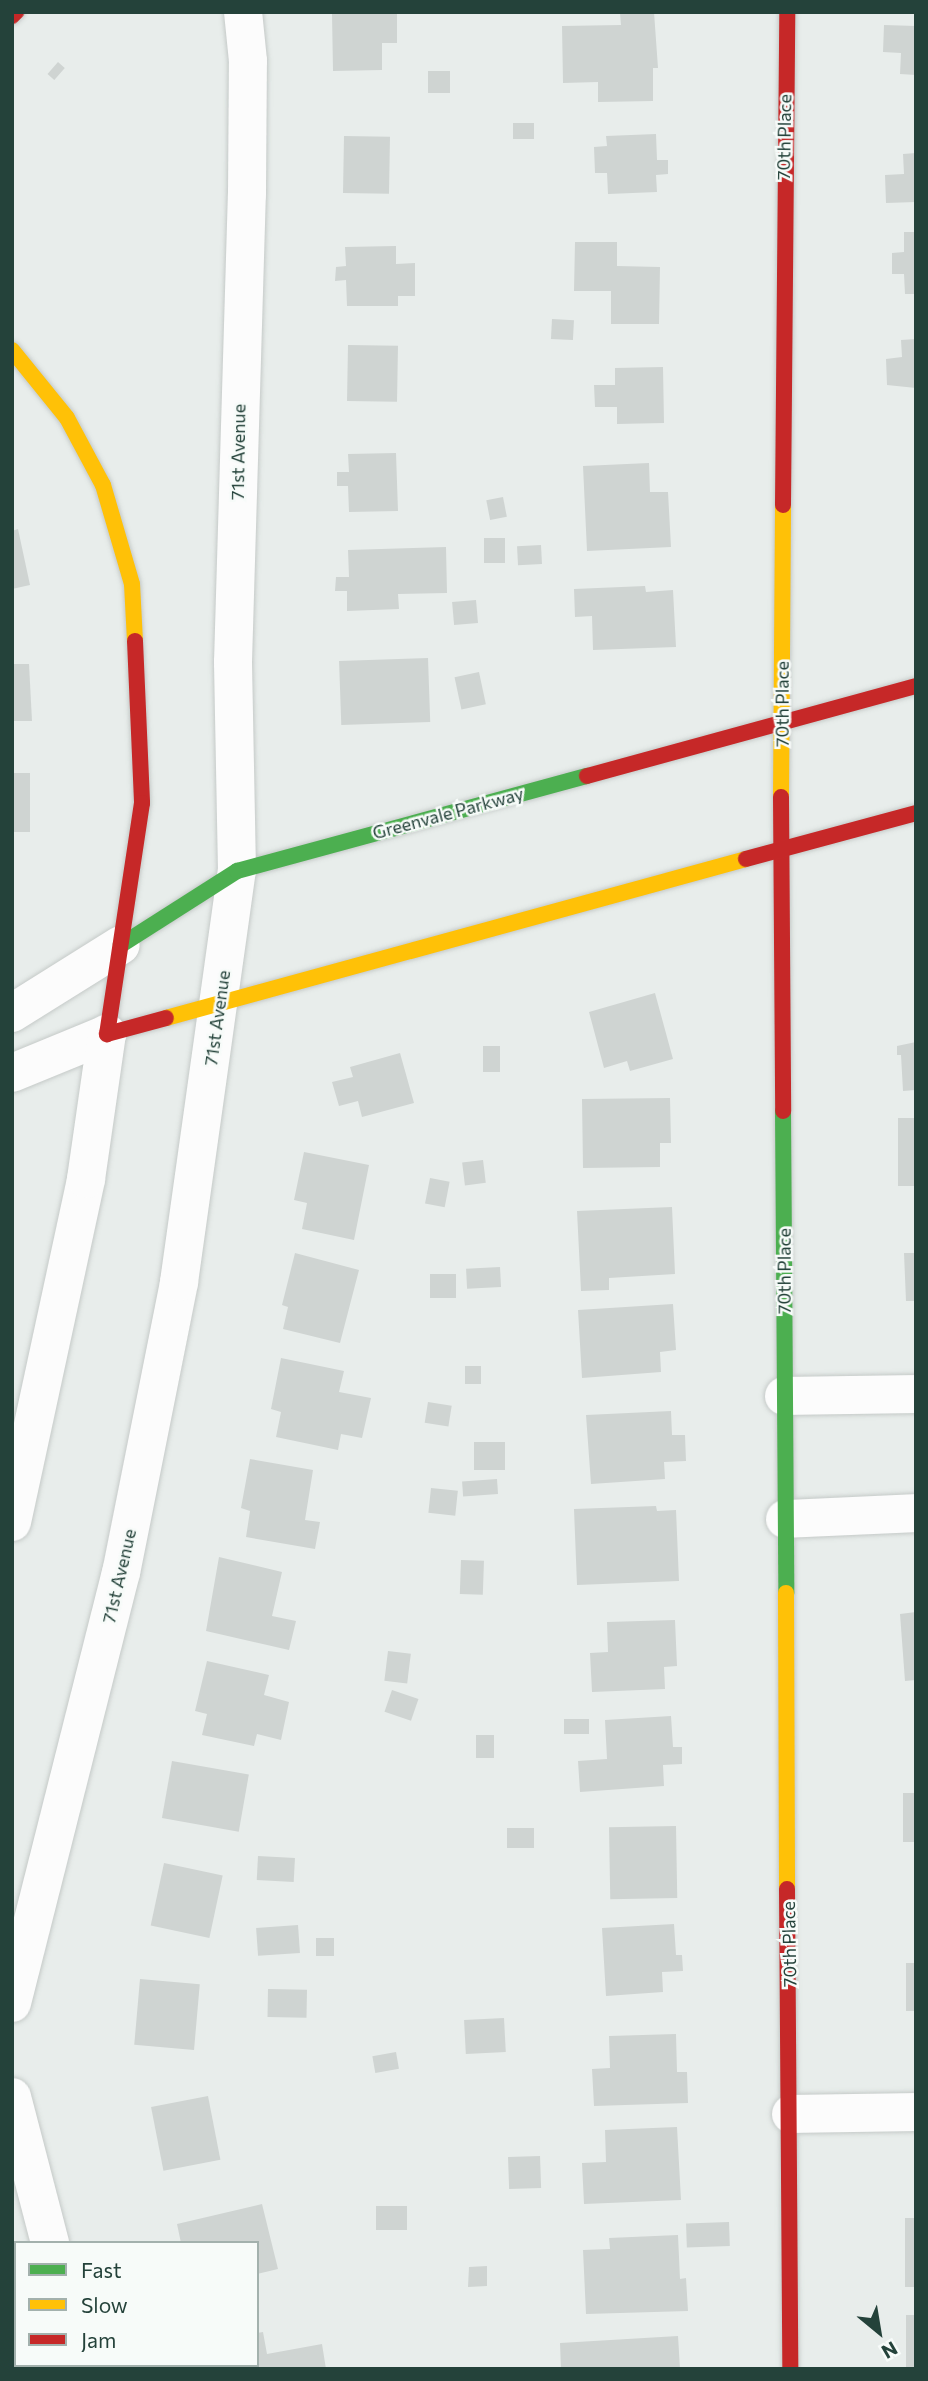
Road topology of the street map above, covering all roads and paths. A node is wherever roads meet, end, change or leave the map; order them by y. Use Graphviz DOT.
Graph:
graph roads {
  1 [pos="16,12"];
  2 [pos="243,12"];
  3 [pos="787,12"];
  4 [pos="12,16"];
  5 [pos="12,350"];
  6 [pos="916,686"];
  7 [pos="782,721"];
  8 [pos="916,813"];
  9 [pos="782,850"];
  10 [pos="237,871"];
  11 [pos="121,945"];
  12 [pos="220,1002"];
  13 [pos="12,1013"];
  14 [pos="107,1034"];
  15 [pos="12,1073"];
  16 [pos="916,1394"];
  17 [pos="784,1396"];
  18 [pos="916,1513"];
  19 [pos="785,1519"];
  20 [pos="12,1522"];
  21 [pos="12,2003"];
  22 [pos="12,2097"];
  23 [pos="916,2112"];
  24 [pos="791,2115"];
  25 [pos="49,2241"];
  26 [pos="790,2369"];
  1 -- 4 [label="street"];
  2 -- 10 [label="street, 71st Avenue"];
  3 -- 7 [label="street, 70th Place"];
  5 -- 11 [label="street"];
  6 -- 7 [label="street, Greenvale Parkway"];
  7 -- 9 [label="street, 70th Place"];
  7 -- 10 [label="street, Greenvale Parkway"];
  8 -- 9 [label="street"];
  9 -- 12 [label="street"];
  9 -- 17 [label="street, 70th Place"];
  10 -- 11 [label="street, Greenvale Parkway"];
  10 -- 12 [label="street, 71st Avenue"];
  11 -- 13 [label="street, Greenvale Parkway"];
  11 -- 14 [label="street"];
  12 -- 14 [label="street"];
  12 -- 21 [label="street, 71st Avenue"];
  14 -- 15 [label="street"];
  14 -- 20 [label="street"];
  16 -- 17 [label="street"];
  17 -- 19 [label="street, 70th Place"];
  18 -- 19 [label="street"];
  19 -- 24 [label="street, 70th Place"];
  22 -- 25 [label="street"];
  23 -- 24 [label="street"];
  24 -- 26 [label="street, 70th Place"];
}
